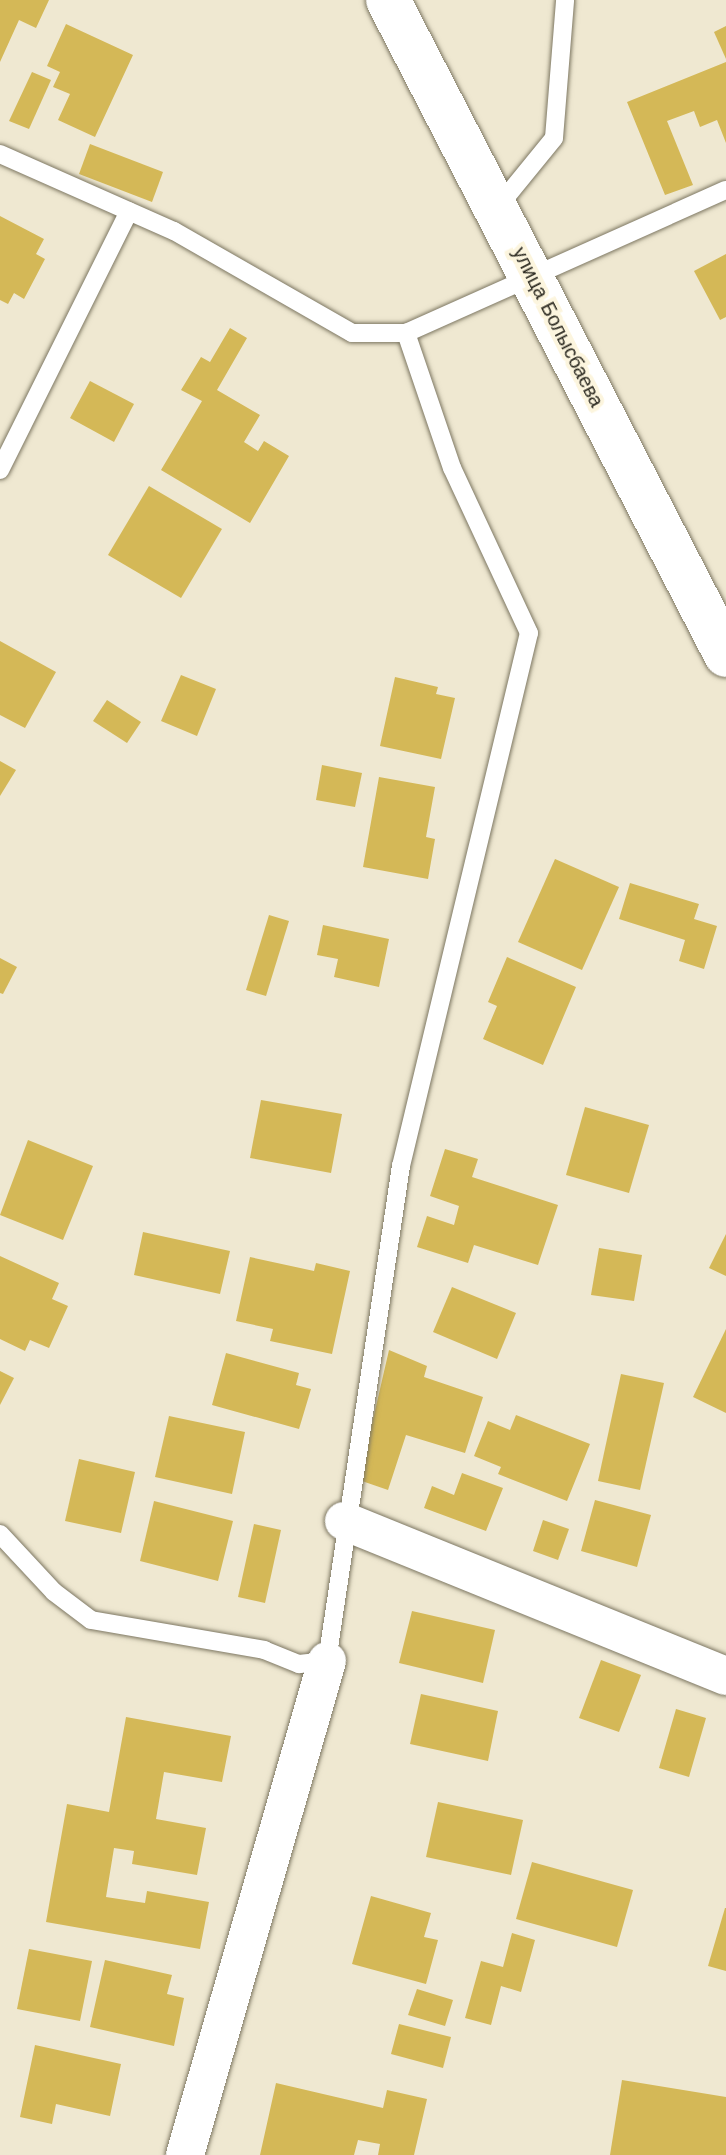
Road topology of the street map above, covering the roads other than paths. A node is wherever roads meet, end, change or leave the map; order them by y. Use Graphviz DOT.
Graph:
graph roads {
  1 [pos="388,0"];
  2 [pos="565,0"];
  3 [pos="0,154"];
  4 [pos="726,190"];
  5 [pos="497,208"];
  6 [pos="129,211"];
  7 [pos="531,272"];
  8 [pos="406,333"];
  9 [pos="0,470"];
  10 [pos="726,655"];
  11 [pos="344,1521"];
  12 [pos="0,1534"];
  13 [pos="327,1661"];
  14 [pos="726,1676"];
  15 [pos="185,2155"];
  1 -- 5 [label="street, улица Болысбаева"];
  2 -- 5 [label="lane"];
  3 -- 6 [label="lane"];
  4 -- 7 [label="lane"];
  5 -- 7 [label="street, улица Болысбаева"];
  6 -- 8 [label="lane"];
  6 -- 9 [label="lane"];
  7 -- 8 [label="lane"];
  7 -- 10 [label="street, улица Болысбаева"];
  8 -- 11 [label="lane"];
  11 -- 13 [label="lane"];
  11 -- 14 [label="street"];
  12 -- 13 [label="lane"];
  13 -- 15 [label="street"];
}
